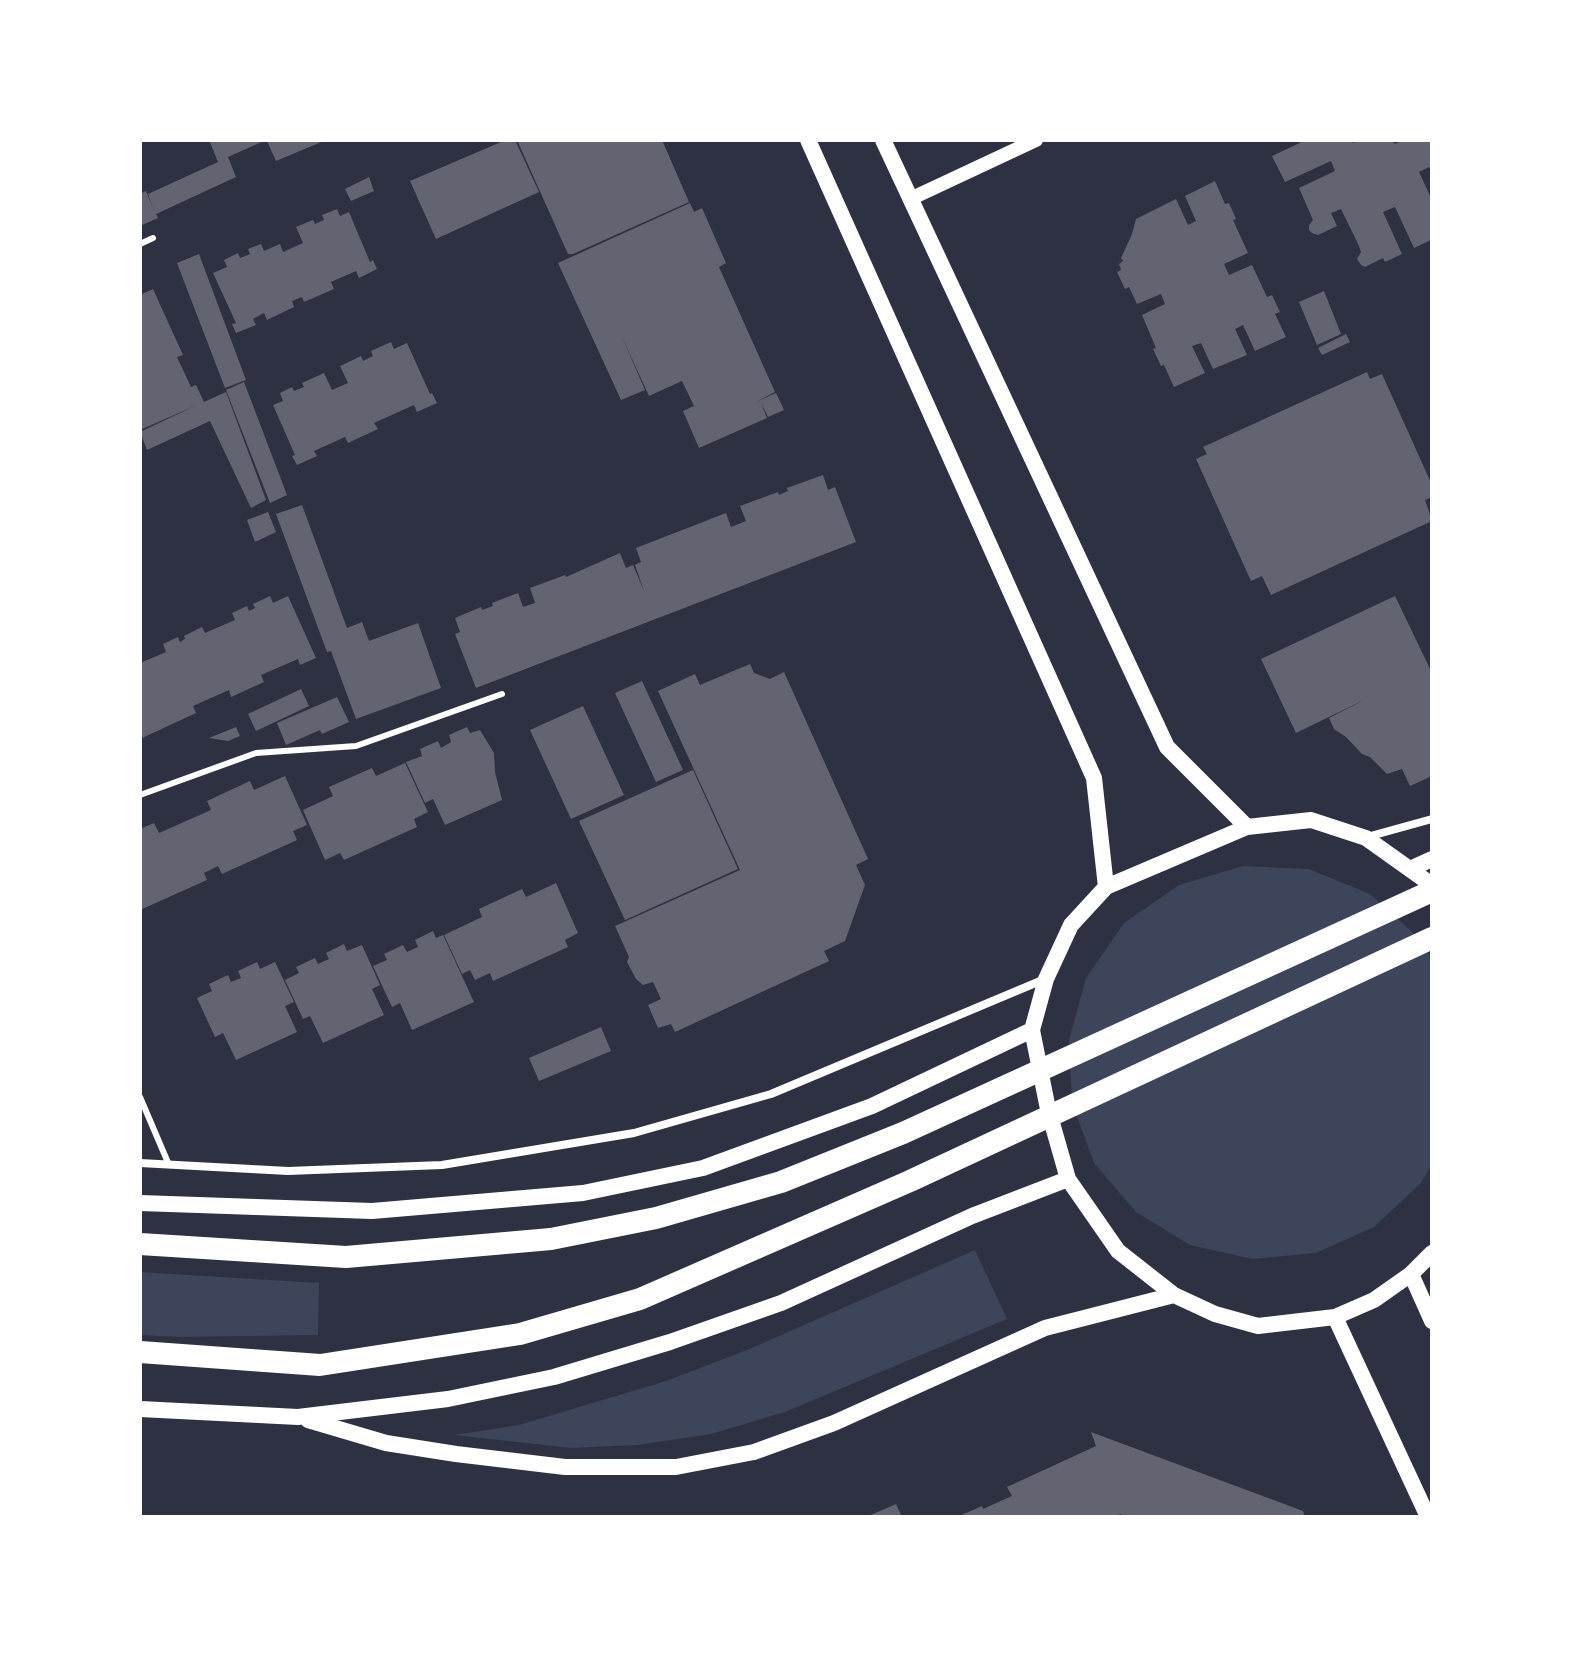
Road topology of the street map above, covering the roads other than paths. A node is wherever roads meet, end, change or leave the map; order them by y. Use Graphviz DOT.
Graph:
graph roads {
  1 [pos="808,140"];
  2 [pos="883,140"];
  3 [pos="1036,140"];
  4 [pos="910,199"];
  5 [pos="153,238"];
  6 [pos="140,244"];
  7 [pos="502,694"];
  8 [pos="140,795"];
  9 [pos="1432,819"];
  10 [pos="1247,827"];
  11 [pos="1366,838"];
  12 [pos="1432,859"];
  13 [pos="1410,869"];
  14 [pos="1432,885"];
  15 [pos="1106,887"];
  16 [pos="1432,891"];
  17 [pos="1432,938"];
  18 [pos="1046,979"];
  19 [pos="1032,1030"];
  20 [pos="140,1097"];
  21 [pos="140,1163"];
  22 [pos="169,1165"];
  23 [pos="1068,1179"];
  24 [pos="140,1203"];
  25 [pos="140,1244"];
  26 [pos="1432,1253"];
  27 [pos="1411,1274"];
  28 [pos="1174,1295"];
  29 [pos="1335,1317"];
  30 [pos="1432,1321"];
  31 [pos="140,1352"];
  32 [pos="140,1409"];
  33 [pos="298,1417"];
  34 [pos="1428,1517"];
  1 -- 15 [label="main road"];
  2 -- 4 [label="main road"];
  3 -- 4 [label="street"];
  4 -- 10 [label="main road"];
  5 -- 6 [label="lane"];
  7 -- 8 [label="lane"];
  9 -- 11 [label="street"];
  10 -- 11 [label="main road"];
  10 -- 15 [label="main road"];
  11 -- 13 [label="main road"];
  12 -- 13 [label="main road"];
  13 -- 14 [label="main road"];
  15 -- 18 [label="main road"];
  16 -- 25 [label="highway"];
  17 -- 31 [label="highway"];
  18 -- 19 [label="main road"];
  18 -- 22 [label="street"];
  19 -- 23 [label="main road"];
  19 -- 24 [label="main road"];
  20 -- 22 [label="lane"];
  21 -- 22 [label="street"];
  23 -- 28 [label="main road"];
  23 -- 33 [label="main road"];
  26 -- 27 [label="main road"];
  27 -- 29 [label="main road"];
  27 -- 30 [label="main road"];
  28 -- 29 [label="main road"];
  28 -- 33 [label="main road"];
  29 -- 34 [label="main road"];
  32 -- 33 [label="main road"];
}
